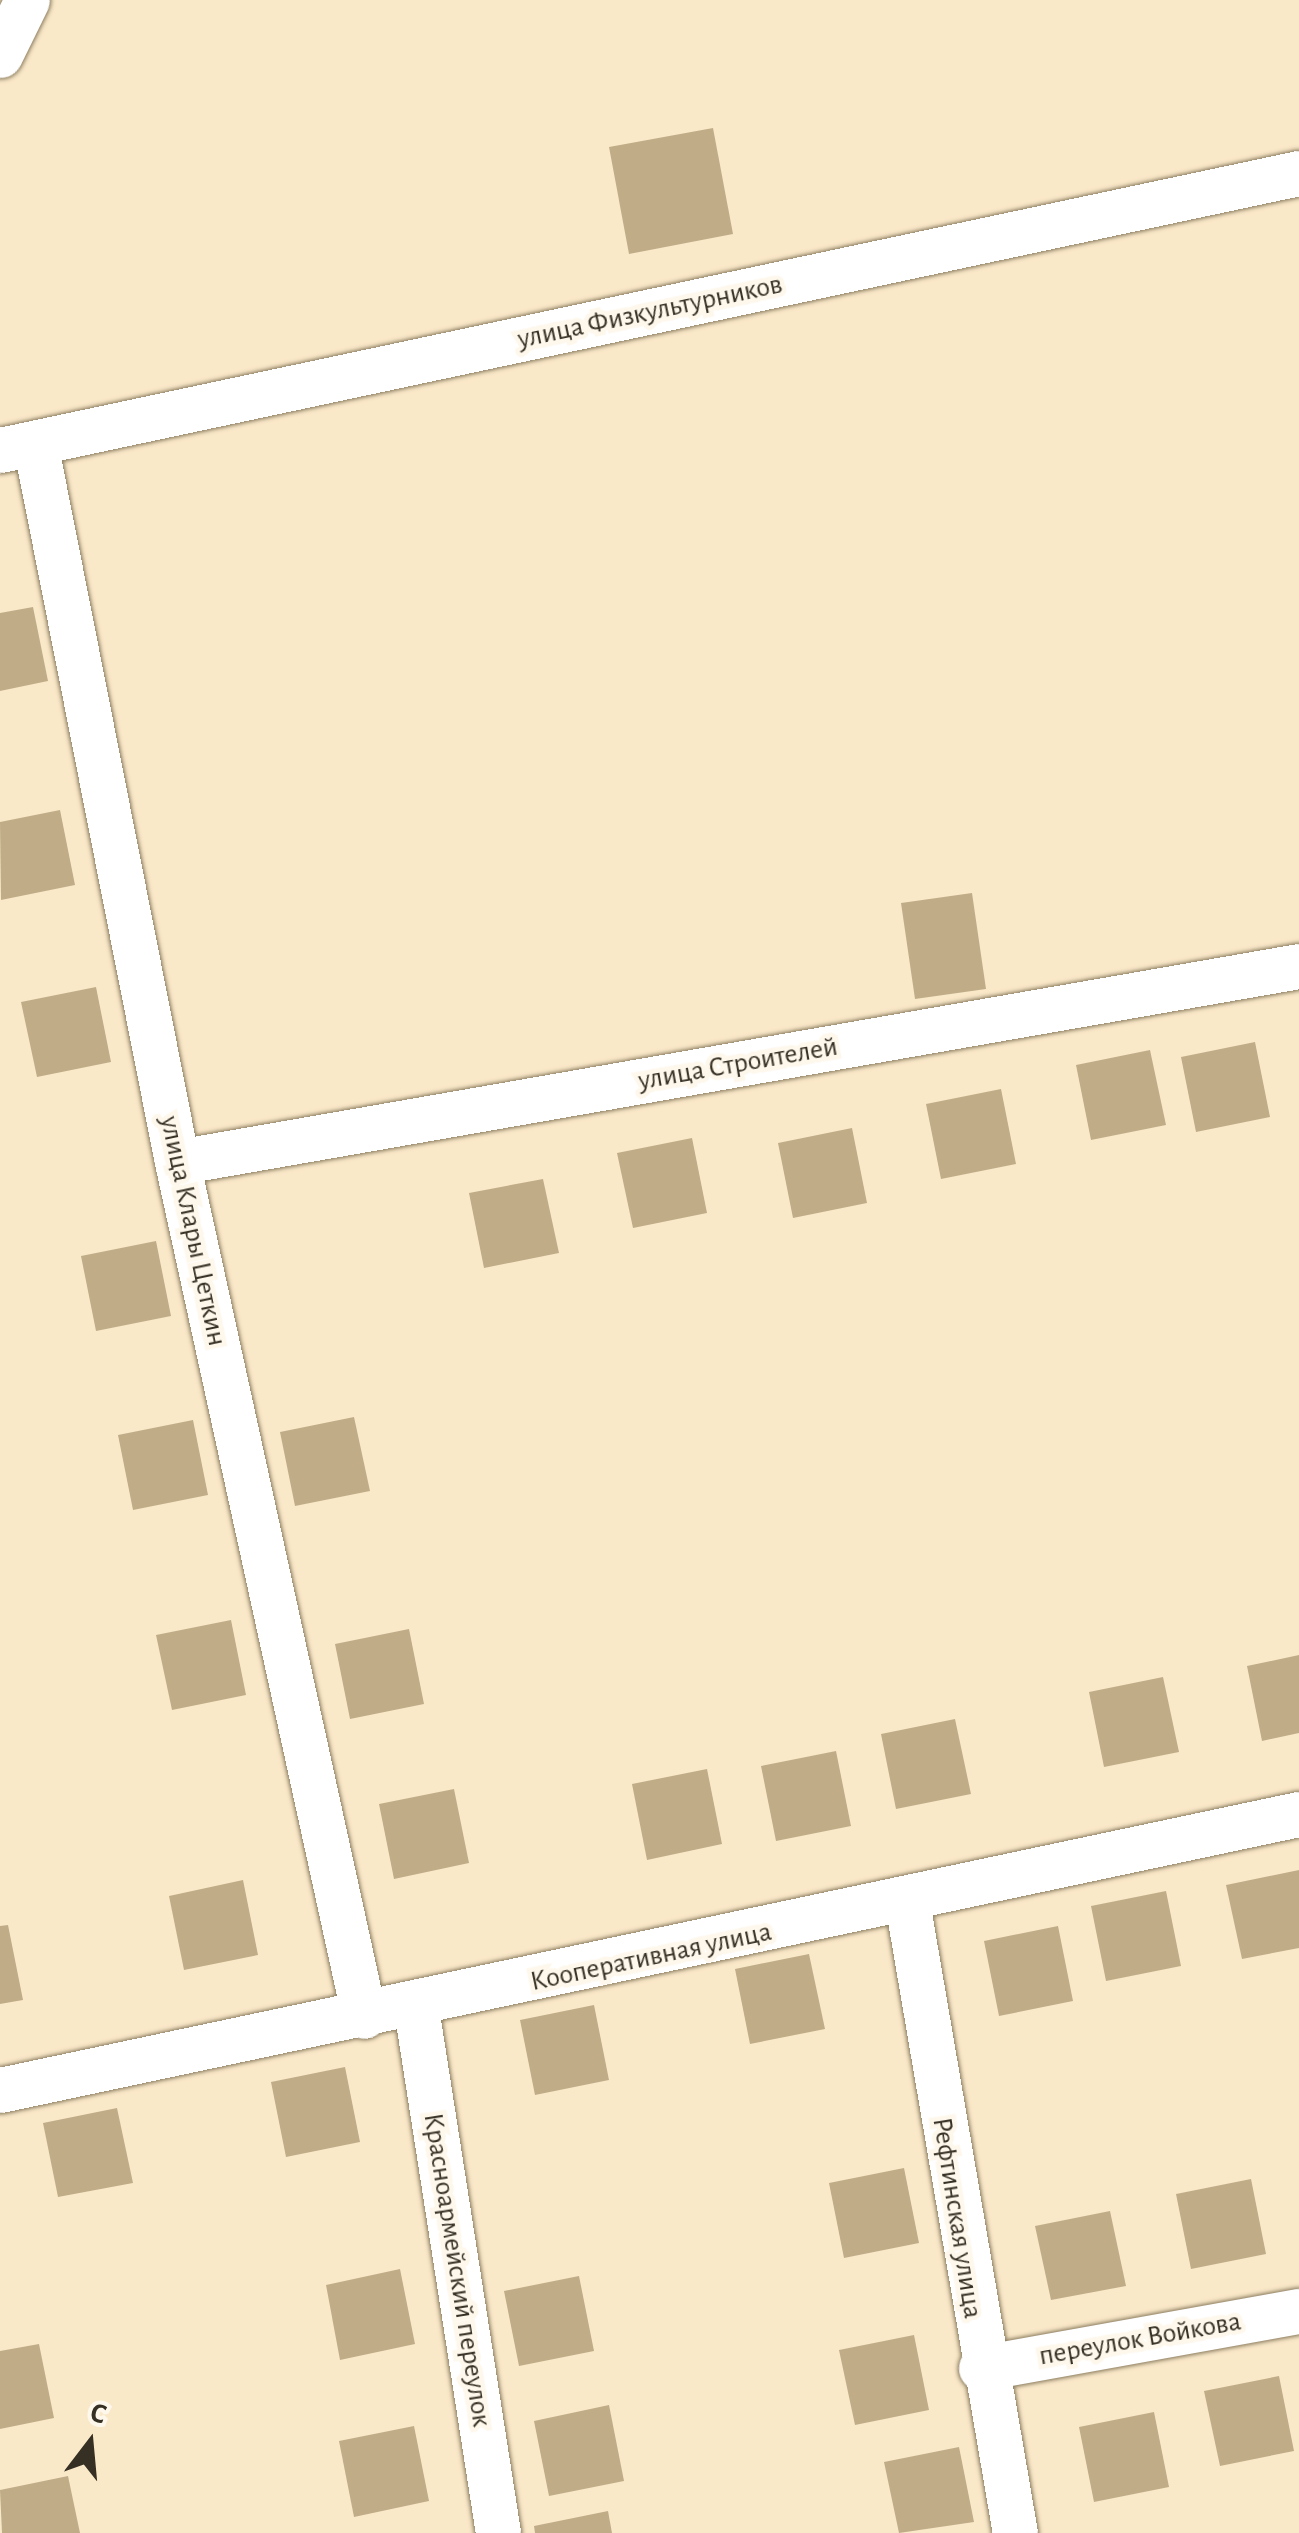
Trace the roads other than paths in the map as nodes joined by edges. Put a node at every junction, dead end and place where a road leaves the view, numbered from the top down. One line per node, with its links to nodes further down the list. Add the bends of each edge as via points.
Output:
1 (27, 0): 2 (street)
2 (0, 55)
3 (1299, 173): 4 (street, улица Физкультурников)
4 (17, 447): 6 (street, улица Клары Цеткин)
5 (1299, 966): 6 (street, улица Строителей)
6 (177, 1162): 10 (street, улица Клары Цеткин)
7 (1299, 1814): 8 (street, Кооперативная улица)
8 (907, 1902): 9 (street, Кооперативная улица); 13 (street, Рефтинская улица)
9 (416, 2008): 10 (street, Кооперативная улица); 14 (street, Красноармейский переулок)
10 (364, 2016): 11 (street, Кооперативная улица)
11 (0, 2090)
12 (1299, 2311): 13 (street, переулок Войкова)
13 (981, 2368): 15 (street, Рефтинская улица)
14 (498, 2533)
15 (1015, 2533)

